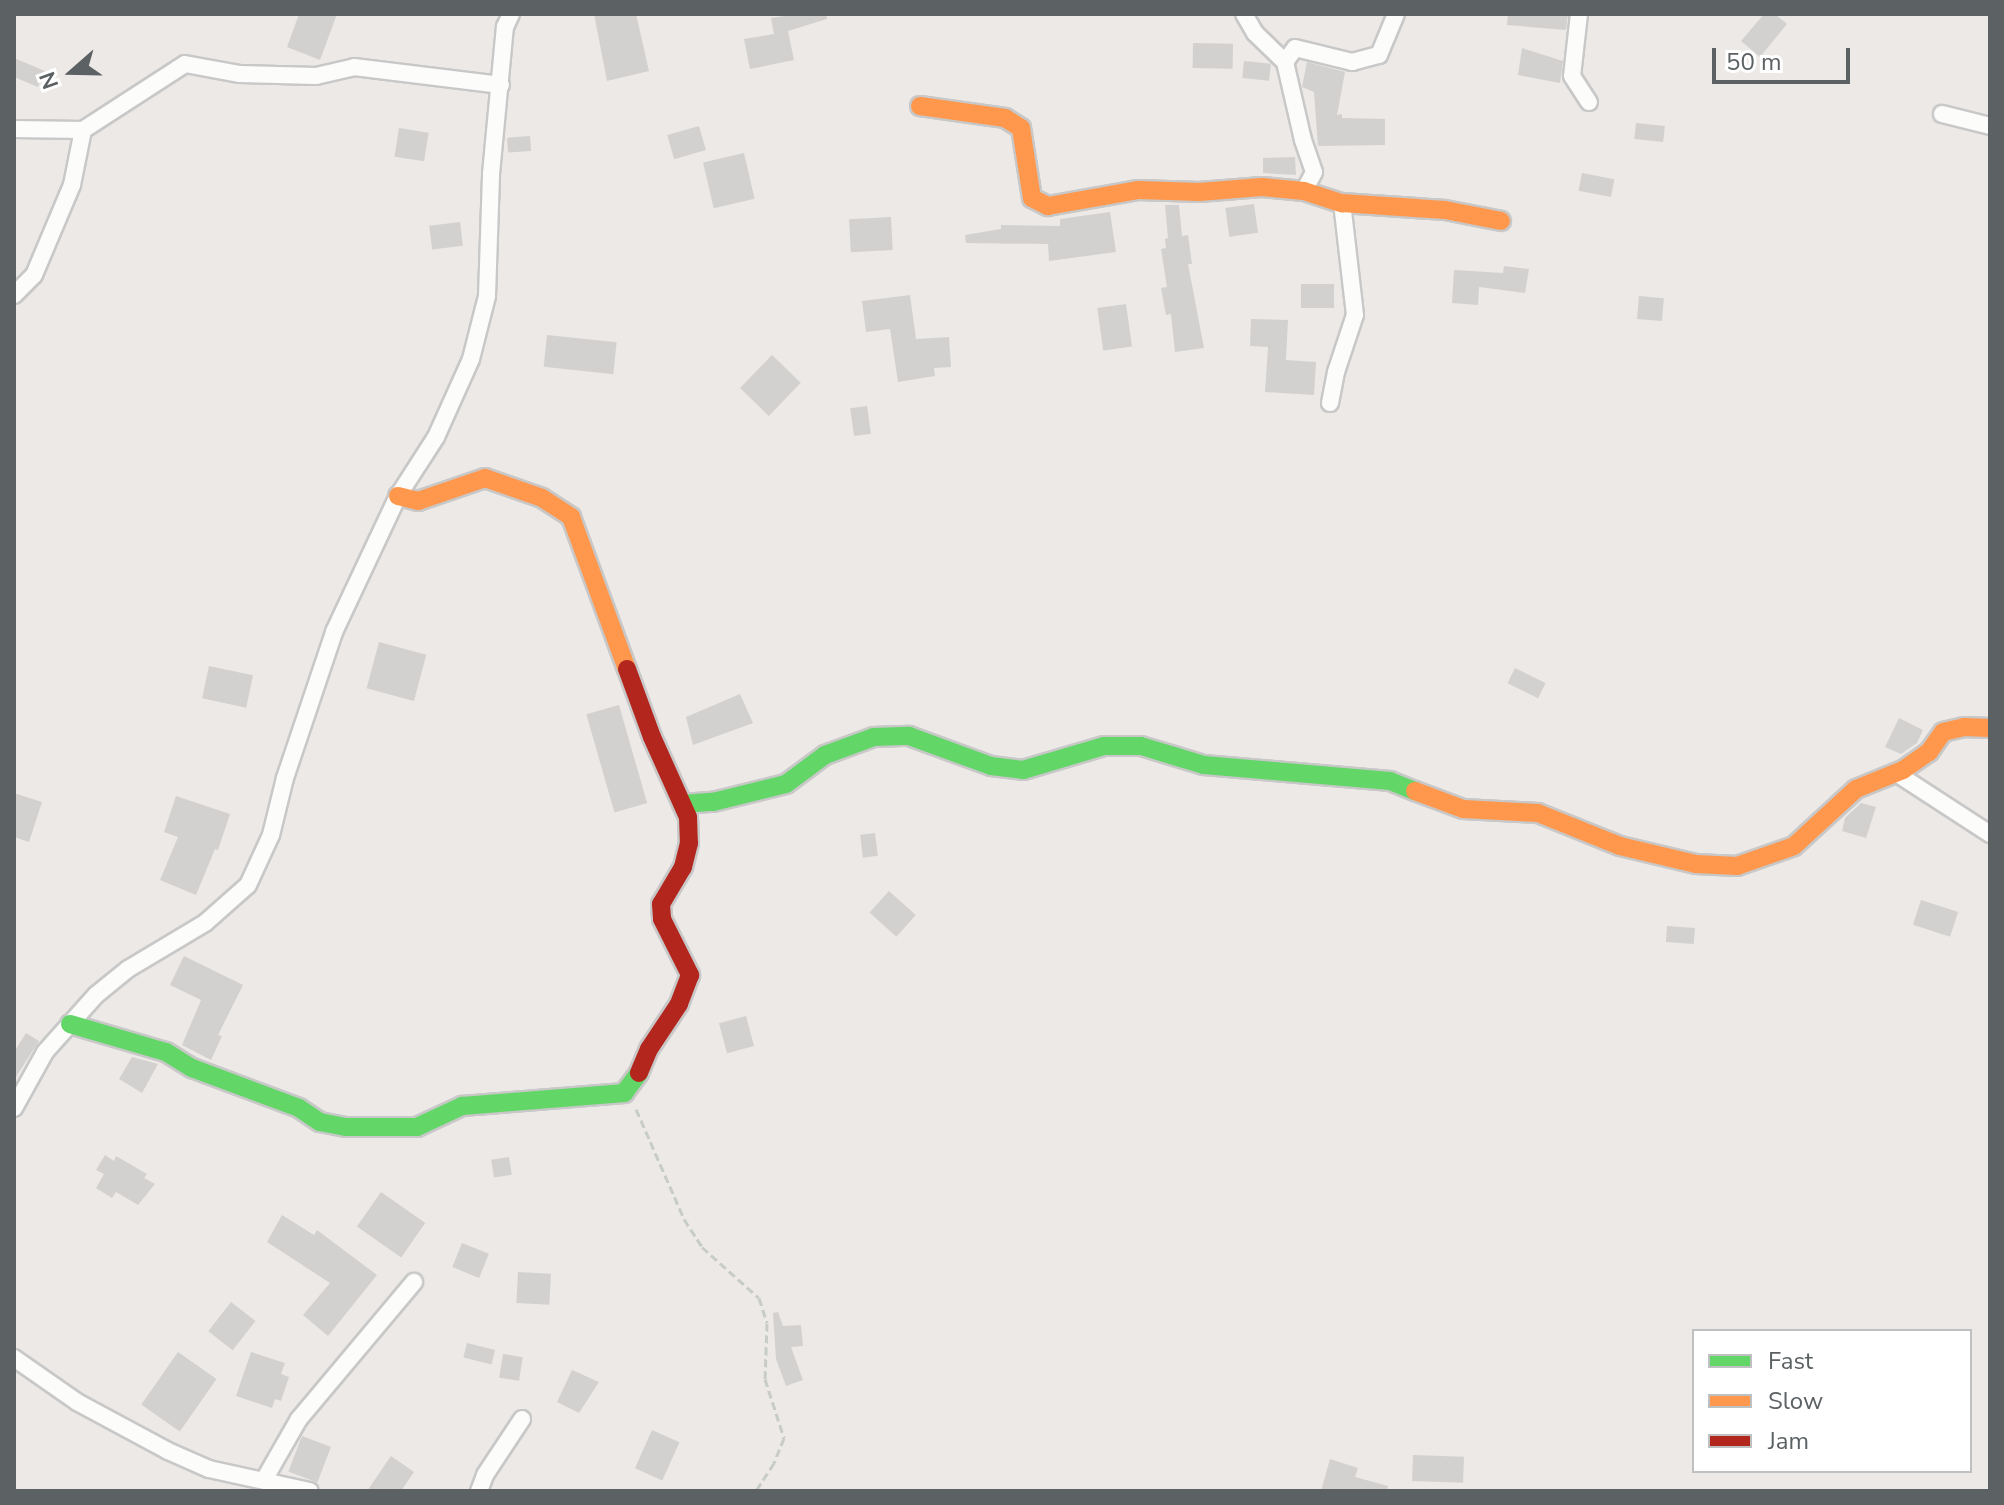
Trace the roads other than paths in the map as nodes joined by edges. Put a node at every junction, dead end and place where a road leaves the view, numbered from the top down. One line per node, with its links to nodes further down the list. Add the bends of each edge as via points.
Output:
1 (511, 14): 6 (street, via 505,27)
2 (1244, 14): 5 (street)
3 (1396, 14): 5 (street, via 1379,55 1352,62 1295,48)
4 (1579, 14): 7 (street, via 1572,76)
5 (1285, 62): 13 (street, via 1314,172)
6 (501, 85): 12 (street, via 354,67 316,76 240,74 185,64); 18 (street, via 491,174 487,296 471,359 436,437)
7 (1589, 102)
8 (920, 106): 13 (street, via 1005,118 1021,128 1032,198 1048,206 1138,190)
9 (1942, 114): 10 (street)
10 (1990, 126)
11 (14, 129): 12 (street)
12 (83, 130): 16 (street, via 67,198 34,275)
13 (1304, 191): 14 (street)
14 (1342, 203): 15 (street, via 1445,210); 17 (street, via 1355,315)
15 (1501, 221)
16 (14, 295)
17 (1330, 403)
18 (398, 496): 21 (street, via 418,501 485,478 542,498 571,517); 23 (street, via 334,632 271,835 248,885 205,923 128,969)
19 (1990, 728): 20 (street, via 1943,732 1929,752)
20 (1896, 773): 21 (street, via 1856,789 1794,846 1737,866 1696,864 1620,846 1538,813 1463,809 1390,781 1204,765 1141,746 1104,746 1023,770 991,766 909,736 874,737 825,755 786,784); 22 (street)
21 (682, 804): 23 (street, via 689,843 683,867 661,904 662,919 690,975 679,1004 624,1093 462,1106 417,1127 346,1127 320,1122 299,1108 192,1068 166,1052)
22 (1990, 834)
23 (70, 1024): 24 (street, via 45,1052)
24 (14, 1108)
25 (414, 1282): 28 (street, via 299,1419)
26 (14, 1358): 28 (street, via 77,1402 168,1451 209,1469)
27 (522, 1419): 30 (street)
28 (264, 1480): 29 (street)
29 (310, 1491)
30 (479, 1491)

